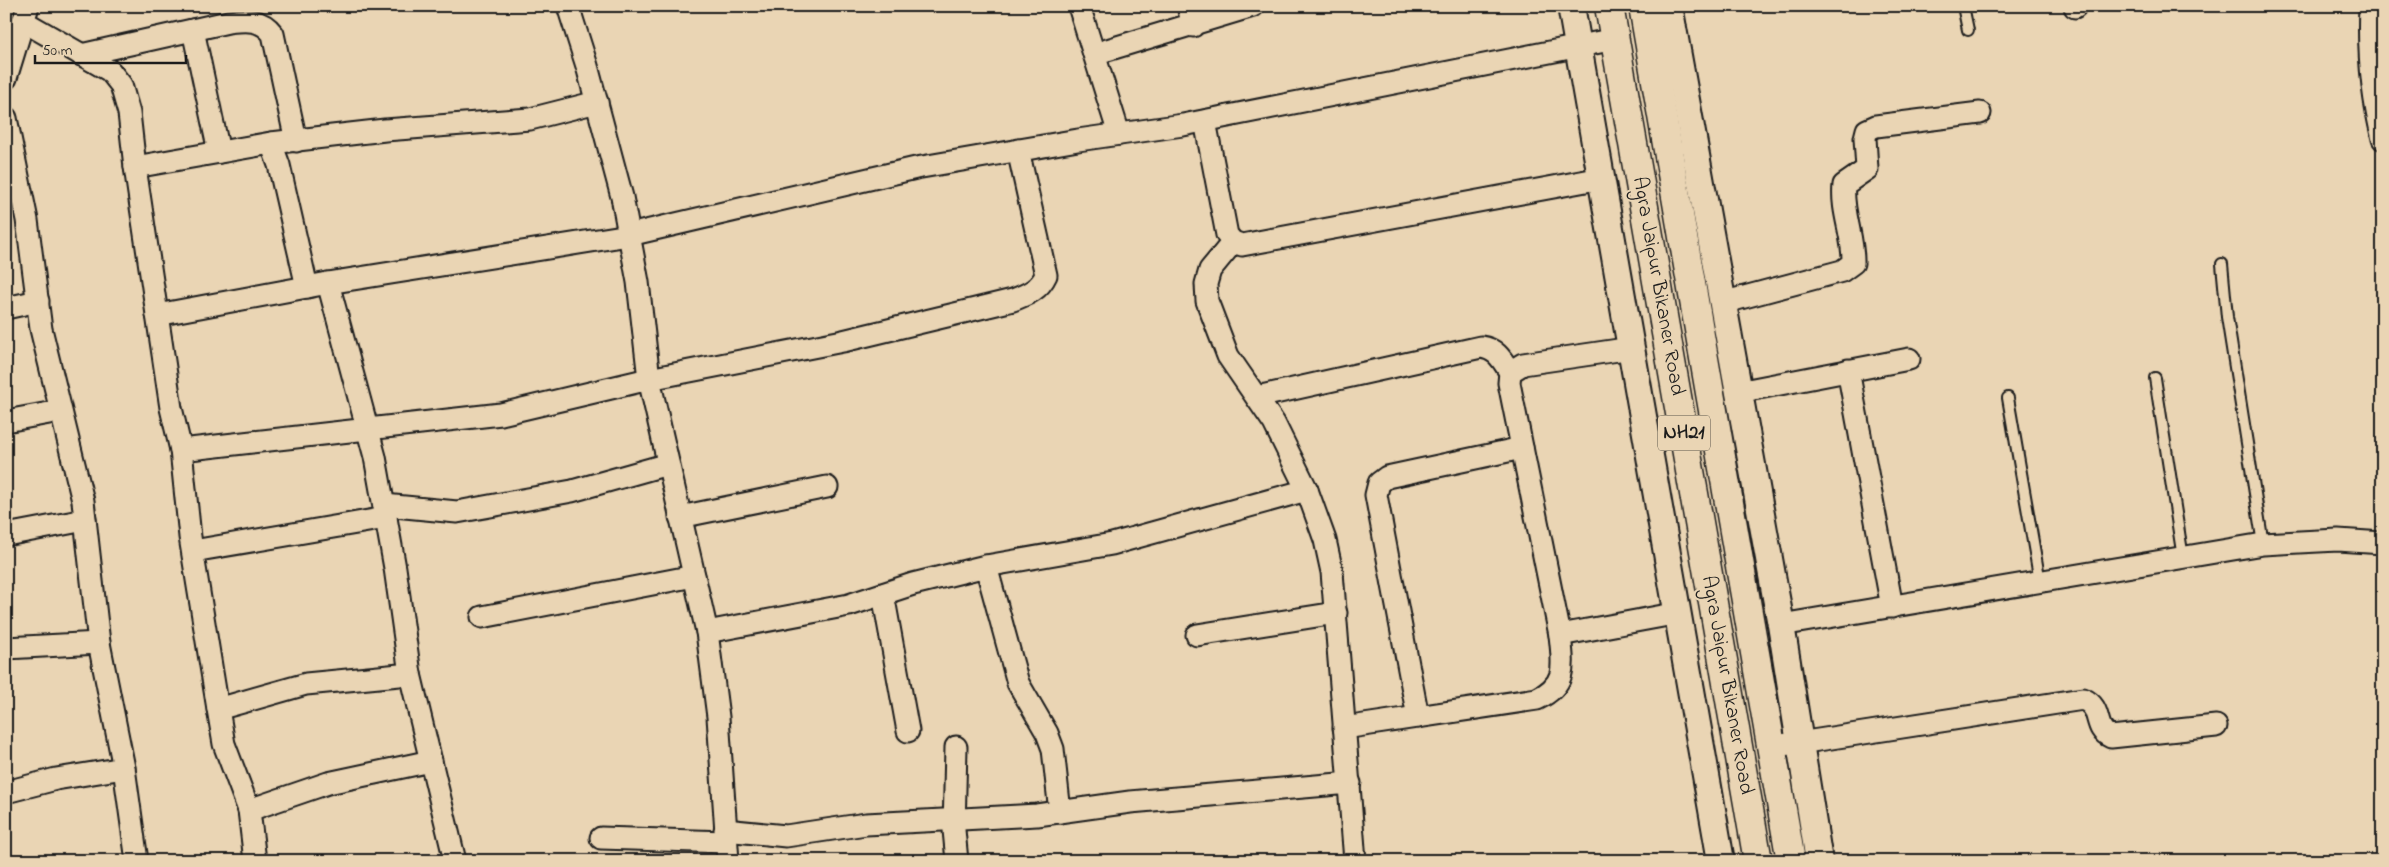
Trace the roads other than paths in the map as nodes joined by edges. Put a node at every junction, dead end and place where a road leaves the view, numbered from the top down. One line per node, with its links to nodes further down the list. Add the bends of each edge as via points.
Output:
1 (568, 6): 19 (street)
2 (1079, 6): 16 (street)
3 (1254, 6): 11 (street)
4 (1571, 6): 15 (street)
5 (1609, 6): 14 (highway, Agra Jaipur Bikaner Road / NH21)
6 (1643, 6): 87 (highway, Agra Jaipur Bikaner Road / NH21)
7 (1669, 6): 38 (street)
8 (1963, 6): 13 (lane)
9 (2370, 6): 24 (street, via 2373,89)
10 (26, 14): 17 (street); 18 (street)
11 (1190, 16): 16 (street)
12 (193, 30): 17 (street); 25 (street, via 250,20 266,25 273,34); 28 (street)
13 (1968, 30)
14 (1615, 40): 15 (street); 104 (highway, Agra Jaipur Bikaner Road / NH21)
15 (1578, 48): 22 (street); 30 (street)
16 (1094, 54): 23 (street)
17 (81, 55): 29 (street, via 110,71 121,85 129,112)
18 (6, 78)
19 (597, 102): 25 (street, via 530,119 424,126); 32 (street)
20 (1980, 112): 38 (street, via 1876,126 1868,130 1865,138 1867,169 1844,185 1853,263 1842,271)
21 (6, 118): 31 (street)
22 (1205, 121): 23 (street); 33 (street, via 1225,227)
23 (1119, 134): 27 (street)
24 (2383, 139)
25 (296, 140): 26 (street)
26 (271, 143): 28 (street); 36 (street)
27 (1018, 150): 32 (street, via 916,168); 46 (street, via 1046,275 1042,285 1031,293 843,342)
28 (219, 152): 29 (street)
29 (135, 167): 40 (street)
30 (1602, 178): 33 (street, via 1242,245); 41 (street)
31 (15, 200): 37 (street)
32 (629, 235): 35 (street); 46 (street)
33 (1233, 242): 48 (street, via 1210,270 1206,284 1207,301 1228,356)
34 (2222, 264): 63 (lane, via 2227,317)
35 (328, 283): 36 (street); 52 (street)
36 (307, 287): 40 (street)
37 (38, 301): 39 (street); 50 (street)
38 (1722, 303): 47 (street)
39 (6, 308)
40 (157, 315): 54 (street)
41 (1632, 348): 44 (street, via 1523,364); 72 (street)
42 (1909, 359): 43 (street)
43 (1848, 370): 47 (street); 70 (street)
44 (1510, 372): 48 (street, via 1498,354 1491,348 1481,347); 53 (street, via 1509,383)
45 (2155, 378): 65 (lane)
46 (649, 379): 52 (street, via 501,414); 55 (street)
47 (1738, 392): 74 (street)
48 (1257, 397): 57 (street)
49 (2008, 398): 68 (lane)
50 (60, 411): 51 (street); 60 (street)
51 (6, 421)
52 (367, 428): 54 (street); 58 (street)
53 (1522, 448): 77 (street); 82 (street, via 1388,477 1379,483 1376,495)
54 (181, 450): 64 (street)
55 (668, 464): 58 (street, via 572,491 457,512); 59 (street)
56 (827, 487): 59 (street)
57 (1307, 490): 66 (street, via 1112,544); 71 (street, via 1325,540)
58 (385, 512): 64 (street); 80 (street)
59 (680, 517): 67 (street)
60 (85, 520): 61 (street); 78 (street)
61 (6, 535)
62 (2382, 543): 63 (street, via 2338,540)
63 (2262, 544): 65 (street)
64 (193, 550): 81 (street)
65 (2183, 558): 68 (street)
66 (986, 566): 69 (street); 94 (street, via 1018,682 1047,732 1053,749)
67 (694, 576): 73 (street); 75 (street)
68 (2040, 582): 70 (street)
69 (883, 594): 75 (street, via 849,605); 85 (street)
70 (1892, 607): 74 (street)
71 (1336, 613): 76 (street); 84 (street)
72 (1679, 613): 77 (street); 103 (street)
73 (482, 617)
74 (1780, 625): 86 (street)
75 (707, 632): 97 (street, via 718,717)
76 (1197, 635)
77 (1560, 635): 82 (street, via 1563,666 1560,680 1551,692 1537,698)
78 (99, 643): 79 (street); 90 (street)
79 (6, 648)
80 (410, 674): 81 (street, via 306,684); 89 (street)
81 (218, 709): 93 (street, via 224,744)
82 (1418, 717): 84 (street)
83 (2216, 726): 86 (street, via 2111,737 2102,730 2092,703 2083,699)
84 (1344, 728): 91 (street)
85 (908, 731)
86 (1799, 743): 87 (street); 106 (street)
87 (1771, 746): 105 (highway, Agra Jaipur Bikaner Road / NH21)
88 (956, 747): 95 (street)
89 (431, 761): 93 (street, via 328,783); 100 (street)
90 (124, 768): 92 (street, via 56,779); 98 (street)
91 (1350, 783): 94 (street, via 1206,794); 102 (street)
92 (6, 792)
93 (249, 810): 99 (street)
94 (1060, 812): 95 (street)
95 (955, 820): 97 (street, via 866,824); 101 (street)
96 (602, 838): 97 (street)
97 (726, 844)
98 (137, 861)
99 (255, 861)
100 (455, 861)
101 (956, 861)
102 (1355, 861)
103 (1722, 861)
104 (1758, 861)
105 (1791, 861)
106 (1819, 861)

